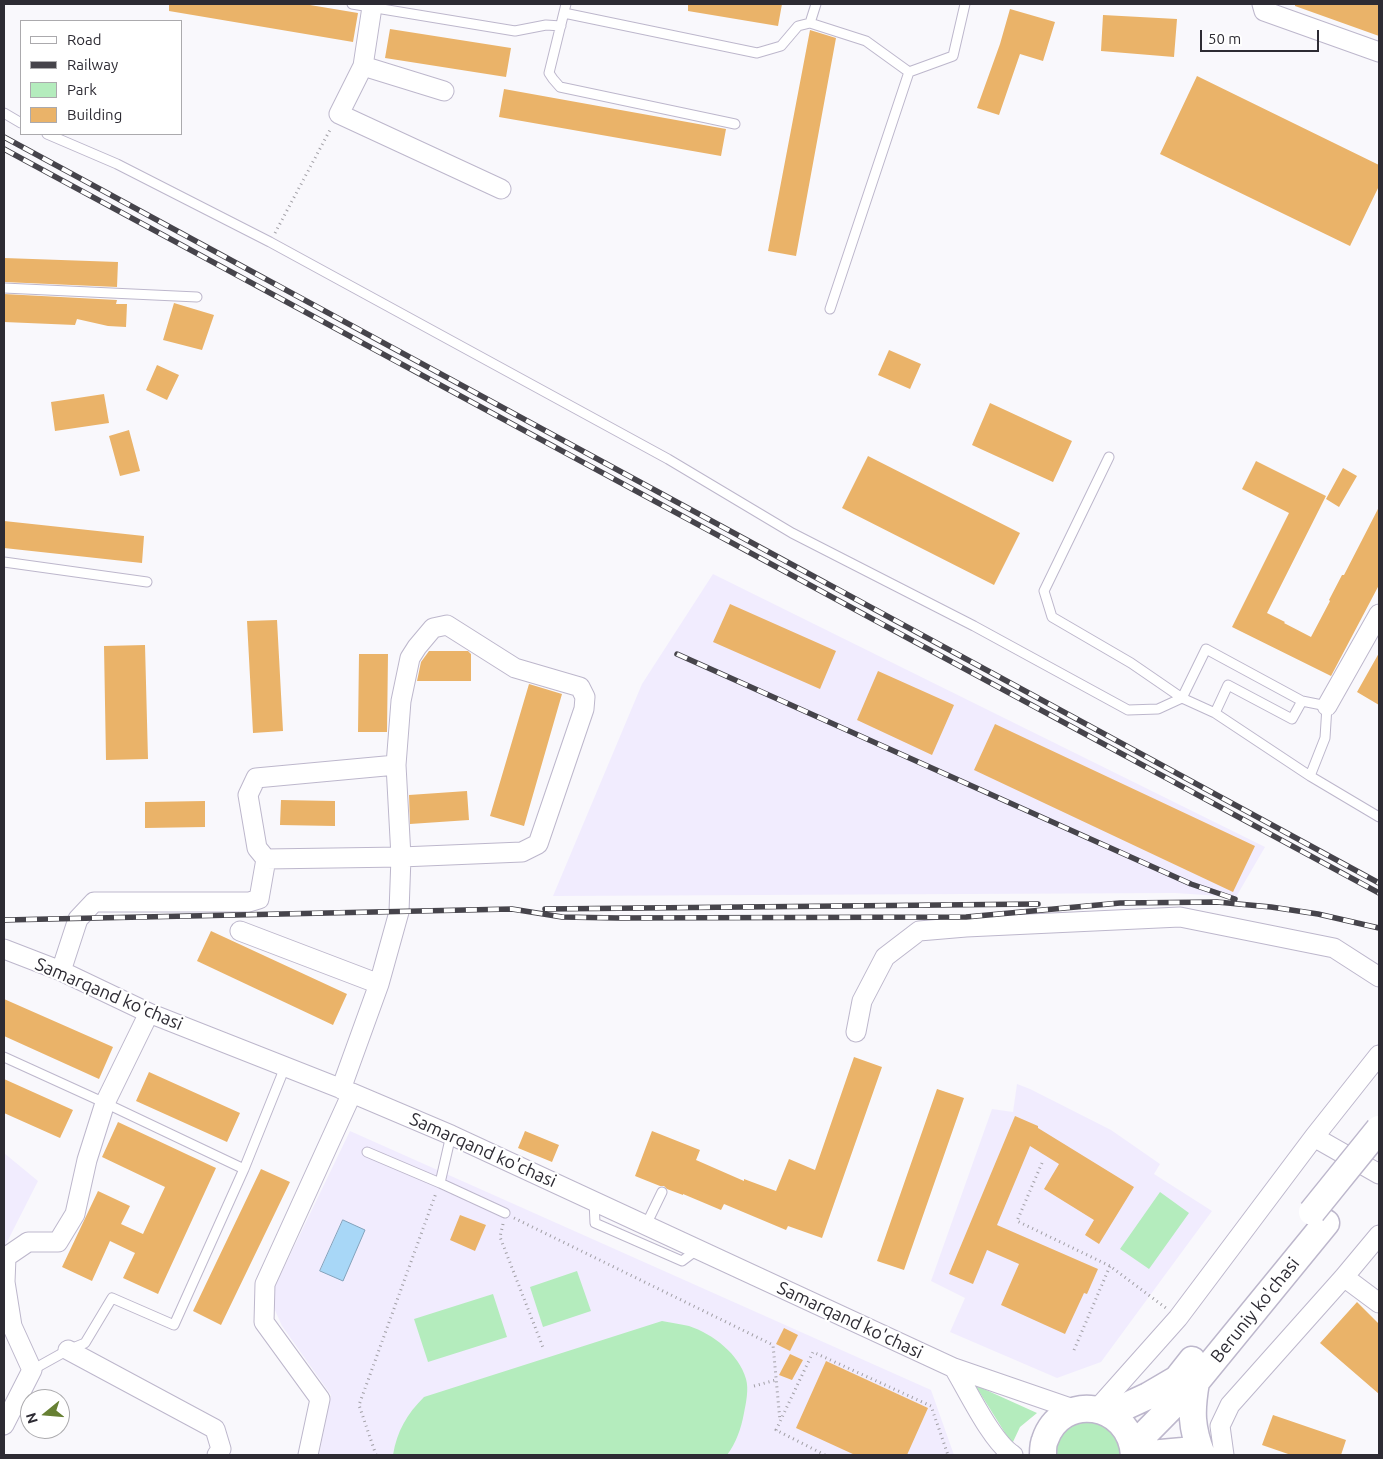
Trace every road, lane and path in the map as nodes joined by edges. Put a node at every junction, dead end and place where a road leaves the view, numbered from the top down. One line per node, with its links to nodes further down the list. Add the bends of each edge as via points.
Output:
1 (352, 4): 5 (lane)
2 (816, 4): 7 (lane)
3 (965, 4): 11 (lane, via 953,56)
4 (1262, 4): 9 (street, via 1264,11)
5 (372, 7): 8 (lane, via 515,31 546,25); 10 (street)
6 (564, 8): 7 (lane, via 758,53 781,46 798,26); 8 (lane)
7 (810, 23): 11 (lane, via 866,41)
8 (560, 26): 16 (lane, via 550,73 560,87)
9 (1379, 52)
10 (363, 66): 12 (street); 14 (street)
11 (909, 72): 22 (lane)
12 (444, 91)
13 (4, 113): 15 (lane)
14 (339, 114): 18 (street); 19 (path)
15 (20, 122)
16 (735, 124)
17 (49, 135): 19 (lane, via 116,164)
18 (501, 189)
19 (270, 242): 27 (lane, via 668,459 792,533 974,626 1128,710 1158,709)
20 (4, 288): 21 (lane)
21 (197, 297)
22 (830, 309)
23 (1110, 457): 27 (lane, via 1044,591 1052,617 1131,663)
24 (4, 562): 25 (lane)
25 (147, 582)
26 (1379, 614): 29 (street)
27 (1182, 698): 28 (lane, via 1206,649); 30 (lane)
28 (1302, 701): 29 (lane); 30 (lane, via 1292,719 1228,685)
29 (1328, 706): 32 (lane, via 1326,738)
30 (1215, 713): 32 (lane)
31 (396, 765): 34 (street); 34 (street, via 401,702 410,658 433,628 447,625 515,668 580,687 585,697 584,709 538,844 522,852); 35 (street, via 256,778 248,795 257,848)
32 (1310, 776): 33 (lane)
33 (1379, 817)
34 (401, 856): 35 (street); 40 (street, via 398,912)
35 (266, 859): 38 (street, via 258,899 249,902 94,902 78,919)
36 (240, 930): 40 (street)
37 (4, 949): 38 (street, Samarqand ko'chasi)
38 (61, 972): 41 (street, Samarqand ko'chasi)
39 (1379, 977): 42 (street, via 1334,948 1180,917 919,931 885,957 862,1001)
40 (379, 984): 46 (street)
41 (149, 1013): 45 (street, Samarqand ko'chasi); 47 (street)
42 (856, 1032)
43 (1379, 1055): 50 (street, Beruniy ko'chasi)
44 (4, 1057): 47 (lane)
45 (285, 1067): 46 (street, Samarqand ko'chasi); 54 (lane)
46 (346, 1091): 49 (street, Samarqand ko'chasi); 81 (street, via 265,1284 264,1322 320,1400)
47 (105, 1103): 54 (lane); 72 (street, via 87,1160 75,1214 58,1242 28,1242 6,1257 5,1282 12,1326)
48 (1379, 1130): 60 (main road, Beruniy ko'chasi, bridge)
49 (451, 1135): 56 (lane); 58 (street, Samarqand ko'chasi)
50 (1314, 1137): 55 (street); 67 (street, Beruniy ko'chasi)
51 (368, 1152): 56 (lane)
52 (1379, 1158): 60 (main road, Beruniy ko'chasi)
53 (1042, 1163): 64 (path, via 1018,1221)
54 (244, 1169): 68 (lane, via 174,1325 112,1298 85,1343)
55 (1379, 1174)
56 (440, 1183): 59 (lane); 82 (path, via 359,1406)
57 (662, 1192): 61 (lane)
58 (594, 1201): 61 (street, Samarqand ko'chasi); 63 (lane, via 595,1223 682,1261)
59 (505, 1213): 69 (path, via 500,1237); 73 (path, via 773,1345)
60 (1319, 1218): 74 (main road, Beruniy ko'chasi); 76 (main road, Beruniy ko'chasi, via 1177,1379 1148,1396)
61 (646, 1225): 63 (street, Samarqand ko'chasi)
62 (1379, 1235): 65 (street)
63 (698, 1249): 71 (street, Samarqand ko'chasi)
64 (1110, 1266): 67 (path); 70 (path)
65 (1344, 1277): 66 (street); 88 (street, via 1230,1405 1220,1426)
66 (1379, 1303)
67 (1178, 1318): 76 (street, Beruniy ko'chasi)
68 (68, 1350): 72 (lane); 80 (street, via 215,1429 221,1450)
69 (544, 1350)
70 (1074, 1350)
71 (954, 1368): 76 (street, Samarqand ko'chasi); 85 (street, via 987,1425 1006,1451)
72 (32, 1370): 78 (street)
73 (776, 1380): 75 (path); 77 (path)
74 (1196, 1382): 79 (main road, Beruniy ko'chasi); 87 (main road, via 1192,1420)
75 (754, 1386)
76 (1094, 1411): 79 (main road, via 1120,1422); 86 (main road, Beruniy ko'chasi, via 1062,1416 1045,1440)
77 (780, 1420): 83 (path, via 776,1430); 84 (path, via 813,1352 930,1406)
78 (4, 1425)
79 (1135, 1452): 87 (main road, via 1183,1451)
80 (217, 1455)
81 (308, 1455)
82 (376, 1455)
83 (825, 1455)
84 (948, 1455)
85 (1013, 1455)
86 (1043, 1455)
87 (1203, 1455)
88 (1224, 1455)

